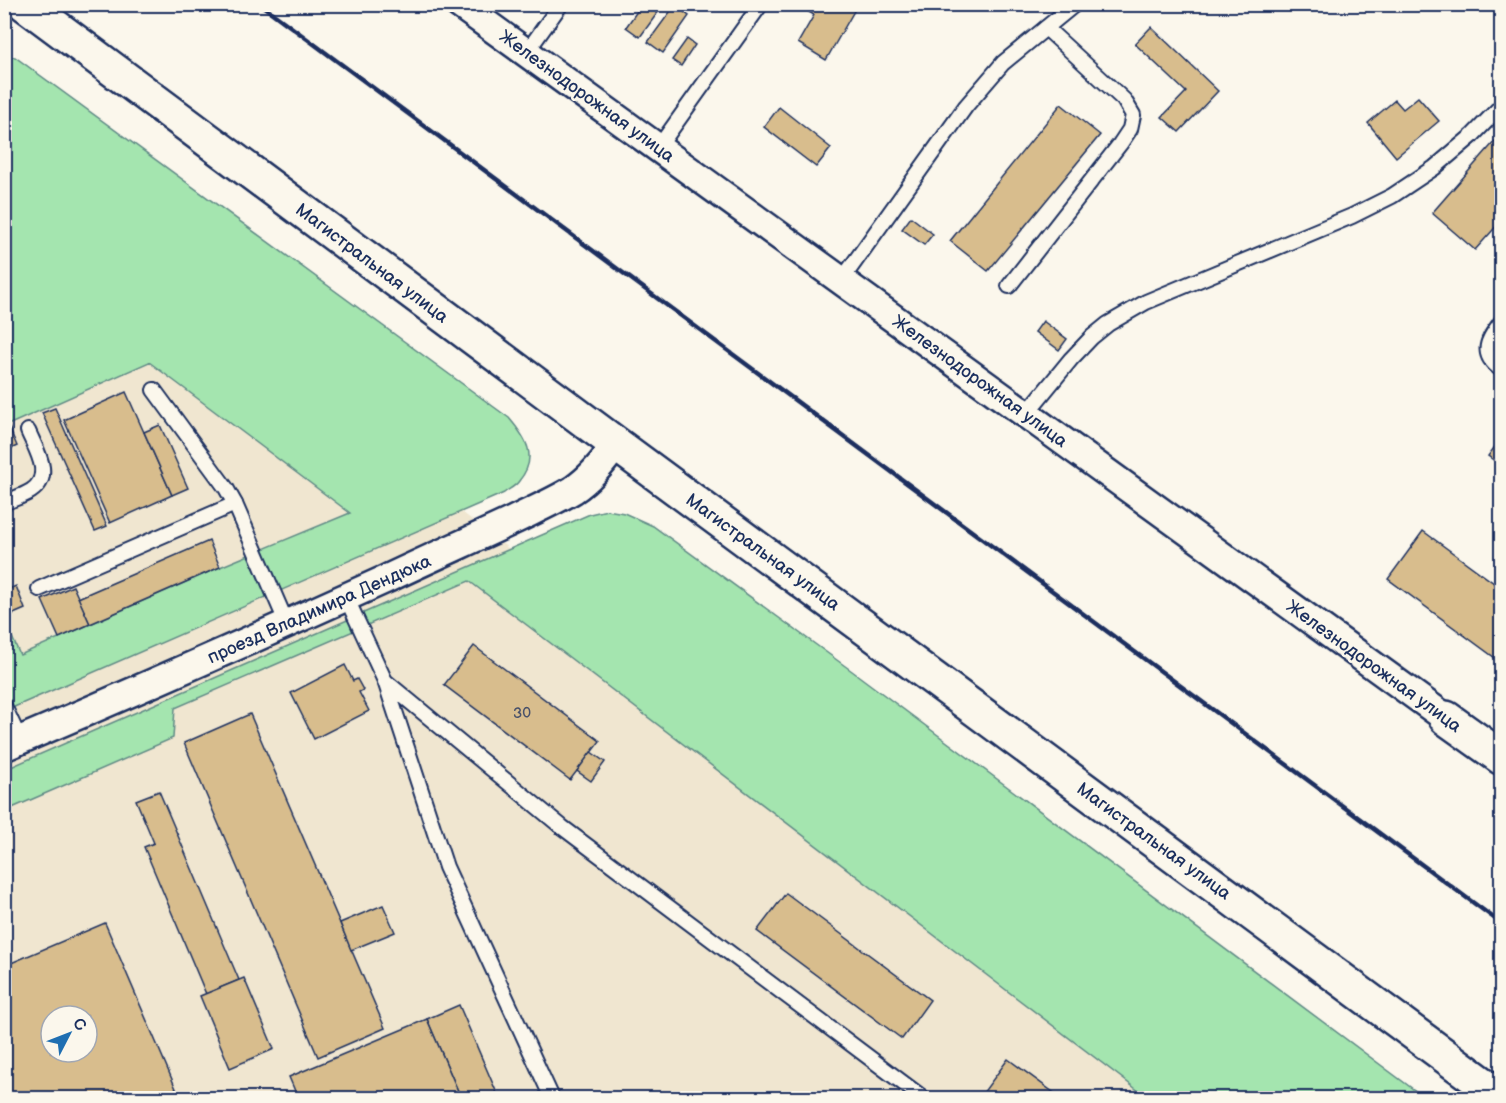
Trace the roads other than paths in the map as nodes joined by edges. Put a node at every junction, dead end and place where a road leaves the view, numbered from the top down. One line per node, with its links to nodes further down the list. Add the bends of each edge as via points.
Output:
1 (25, 4): 17 (main road, Магистральная улица)
2 (459, 4): 7 (street, Железнодорожная улица)
3 (561, 4): 7 (lane)
4 (760, 4): 9 (lane)
5 (1075, 4): 6 (lane)
6 (1046, 28): 10 (lane, via 1004,63 966,106); 11 (lane, via 1124,100 1133,115 1131,129)
7 (526, 53): 9 (street, Железнодорожная улица)
8 (1502, 105): 15 (lane, via 1434,168 1392,196 1146,302 1108,324 1071,359)
9 (658, 148): 10 (street, Железнодорожная улица)
10 (841, 280): 15 (street, Железнодорожная улица)
11 (1009, 286)
12 (1502, 321): 13 (lane, via 1487,343 1494,365)
13 (1502, 370)
14 (154, 390): 19 (lane)
15 (1026, 414): 25 (street, Железнодорожная улица)
16 (28, 431): 18 (lane, via 43,466 43,476 30,492)
17 (616, 444): 21 (street, проезд Владимира Дендюка, via 591,476 555,500); 30 (main road, Магистральная улица)
18 (4, 503)
19 (235, 504): 20 (lane); 22 (lane)
20 (39, 589)
21 (346, 597): 22 (street, проезд Владимира Дендюка); 23 (lane)
22 (286, 624): 26 (street, проезд Владимира Дендюка)
23 (385, 681): 28 (lane, via 446,867); 29 (lane, via 562,827)
24 (4, 706): 26 (lane)
25 (1446, 718): 27 (main road, Железнодорожная улица)
26 (12, 744)
27 (1502, 758)
28 (552, 1098)
29 (923, 1098)
30 (1502, 1098)

